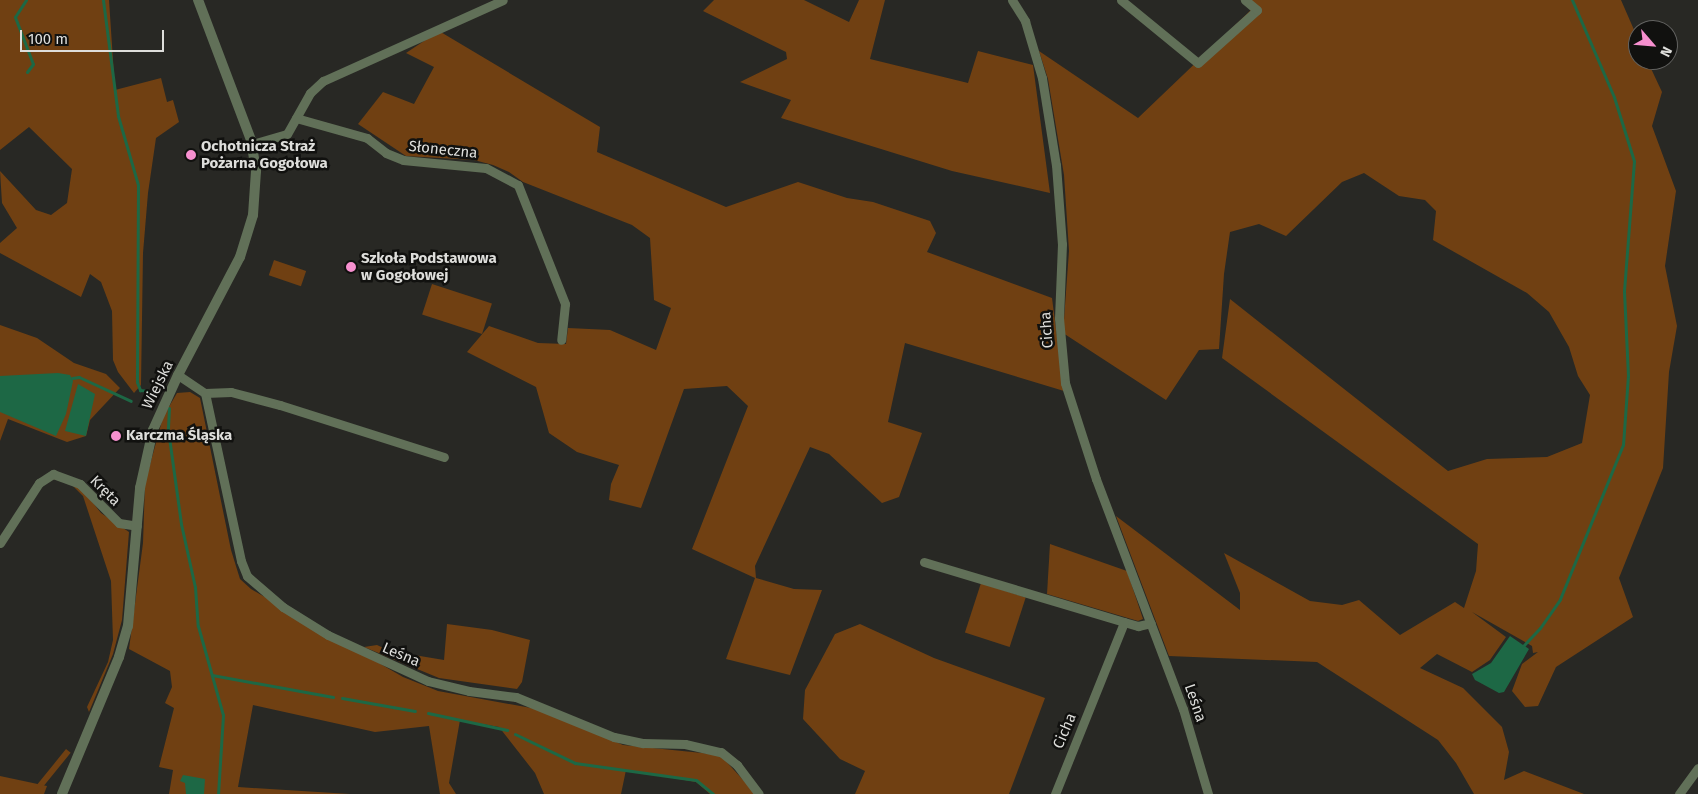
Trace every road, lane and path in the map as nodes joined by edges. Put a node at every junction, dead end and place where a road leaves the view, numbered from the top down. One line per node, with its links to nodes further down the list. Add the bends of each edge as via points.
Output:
1 (198, 0): 8 (street, Wiejska)
2 (502, 0): 7 (street, via 323,81 310,93)
3 (1012, 0): 6 (street, Cicha)
4 (1121, 0): 5 (street, via 1198,63 1256,10)
5 (1245, 0)
6 (1019, 4): 17 (street, Cicha, via 1042,78 1056,165 1062,244 1059,318 1065,382 1096,479)
7 (296, 118): 8 (street, via 285,135); 9 (street, Słoneczna, via 367,138 386,153 403,160 486,168 518,185 564,304)
8 (252, 144): 10 (street, Wiejska, via 256,193 247,241)
9 (560, 340)
10 (178, 375): 11 (street); 13 (street, Wiejska, via 159,415 148,450)
11 (205, 392): 12 (street, via 231,392 280,405); 20 (street, Leśna, via 240,561 254,585 283,607 328,635 435,684 516,698 614,737 643,743 685,744 721,752 737,765)
12 (444, 457)
13 (137, 526): 14 (street, Kręta, via 119,523 80,484 53,474 39,482); 19 (street, Wiejska, via 132,604 125,637)
14 (0, 543)
15 (924, 562): 16 (street)
16 (1124, 622): 17 (street, via 1137,626); 21 (street, Cicha)
17 (1151, 623): 22 (street, Leśna, via 1183,708)
18 (1698, 768): 23 (street)
19 (62, 794)
20 (759, 794)
21 (1055, 794)
22 (1208, 794)
23 (1678, 794)

